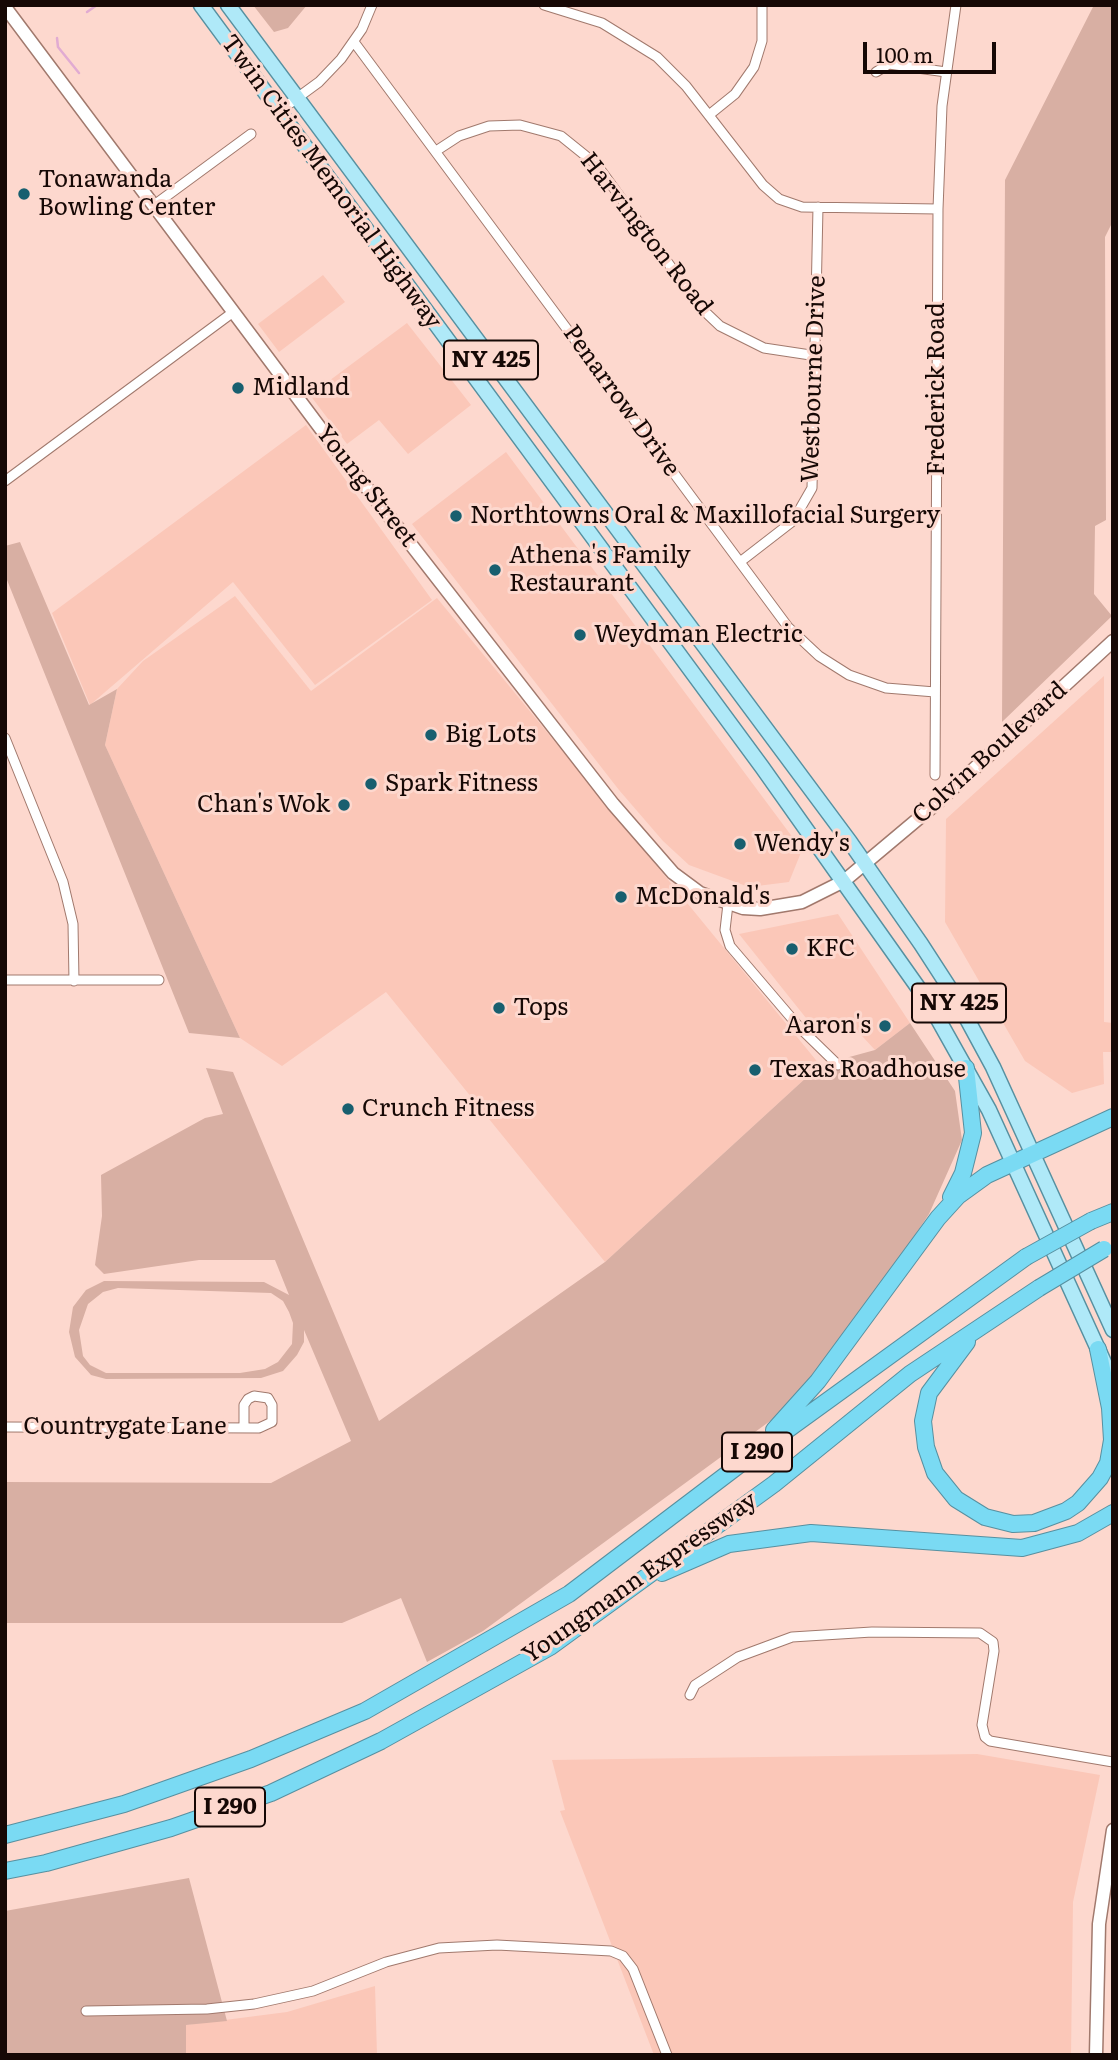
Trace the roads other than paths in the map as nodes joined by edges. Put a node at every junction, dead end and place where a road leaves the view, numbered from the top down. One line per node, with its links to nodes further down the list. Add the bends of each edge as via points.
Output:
1 (201, 5): 12 (main road, Twin Cities Memorial Highway / NY 425)
2 (228, 5): 11 (main road, Twin Cities Memorial Highway / NY 425)
3 (372, 5): 8 (street)
4 (544, 5): 13 (street, via 591,18 638,42 675,74)
5 (762, 5): 13 (street, via 762,41 754,67 735,94)
6 (956, 5): 10 (street, Frederick Road)
7 (5, 7): 16 (street, Young Street)
8 (354, 42): 11 (street, via 326,75); 15 (street, Penarrow Drive)
9 (876, 72): 10 (street, via 889,64)
10 (946, 72): 18 (street, Frederick Road)
11 (297, 98): 12 (street); 27 (main road, Twin Cities Memorial Highway / NY 425)
12 (278, 112): 28 (main road, Twin Cities Memorial Highway / NY 425)
13 (709, 115): 17 (street, via 771,193 790,204)
14 (251, 134): 16 (street)
15 (436, 151): 20 (street, Harvington Road, via 459,136 488,126 520,125 561,136 597,166 700,307 720,326 764,348); 22 (street, Penarrow Drive)
16 (153, 206): 19 (street, Young Street)
17 (818, 207): 18 (street); 20 (street, Westbourne Drive)
18 (938, 209): 24 (street, Frederick Road)
19 (232, 313): 21 (street); 29 (street, Young Street, via 613,804 673,873 700,893)
20 (817, 356): 22 (street, Westbourne Drive, via 815,475 808,499 793,521)
21 (5, 481)
22 (740, 562): 24 (street, Penarrow Drive, via 788,626 836,668 886,688)
23 (1113, 641): 27 (street, Colvin Boulevard)
24 (935, 692): 26 (street, Frederick Road)
25 (5, 738): 32 (street, via 63,882 73,923)
26 (935, 775)
27 (867, 865): 28 (street, Young Street); 36 (main road, Twin Cities Memorial Highway / NY 425, via 954,995)
28 (844, 881): 29 (street, Young Street, via 802,902 760,909); 34 (main road, Twin Cities Memorial Highway / NY 425, via 929,1003)
29 (728, 904): 33 (street, via 725,930 730,946)
30 (5, 980): 32 (street)
31 (159, 980): 32 (street)
32 (74, 981)
33 (838, 1065)
34 (966, 1068): 37 (main road, Twin Cities Memorial Highway / NY 425); 39 (highway, via 974,1128 970,1153)
35 (1113, 1116): 36 (highway)
36 (1033, 1152): 37 (highway); 42 (main road, Twin Cities Memorial Highway / NY 425)
37 (1013, 1163): 39 (highway, via 970,1185); 43 (main road, Twin Cities Memorial Highway / NY 425)
38 (1113, 1212): 47 (highway, Youngmann Expressway / I 290, bridge, via 1026,1257)
39 (938, 1218): 47 (highway, via 818,1381)
40 (1109, 1246): 41 (highway, Youngmann Expressway / I 290, bridge)
41 (991, 1318): 43 (highway, via 936,1380 923,1421 930,1460 944,1486 972,1511 998,1522 1051,1519 1079,1503 1100,1478 1112,1440); 49 (highway, Youngmann Expressway / I 290, via 910,1374 774,1485)
42 (1113, 1330)
43 (1098, 1349): 44 (main road, Twin Cities Memorial Highway)
44 (1113, 1382)
45 (5, 1427): 46 (street, Countrygate Lane)
46 (244, 1428)
47 (743, 1462): 53 (highway, Youngmann Expressway / I 290, via 569,1594 365,1711 251,1759 124,1804)
48 (1113, 1513): 49 (highway, via 1078,1533 1022,1548 811,1533 771,1536 729,1544)
49 (625, 1591): 54 (highway, Youngmann Expressway / I 290, via 550,1647 381,1741 271,1793 171,1828)
50 (690, 1695): 51 (street, via 695,1685 736,1658 792,1637 981,1633 994,1646 982,1728 990,1741)
51 (1113, 1762)
52 (1113, 1830): 57 (street, via 1099,1924)
53 (5, 1835)
54 (5, 1871)
55 (86, 2011): 56 (street, via 254,2004 313,1991 386,1962 452,1947 611,1951 623,1956 633,1969)
56 (667, 2055)
57 (1096, 2055)

